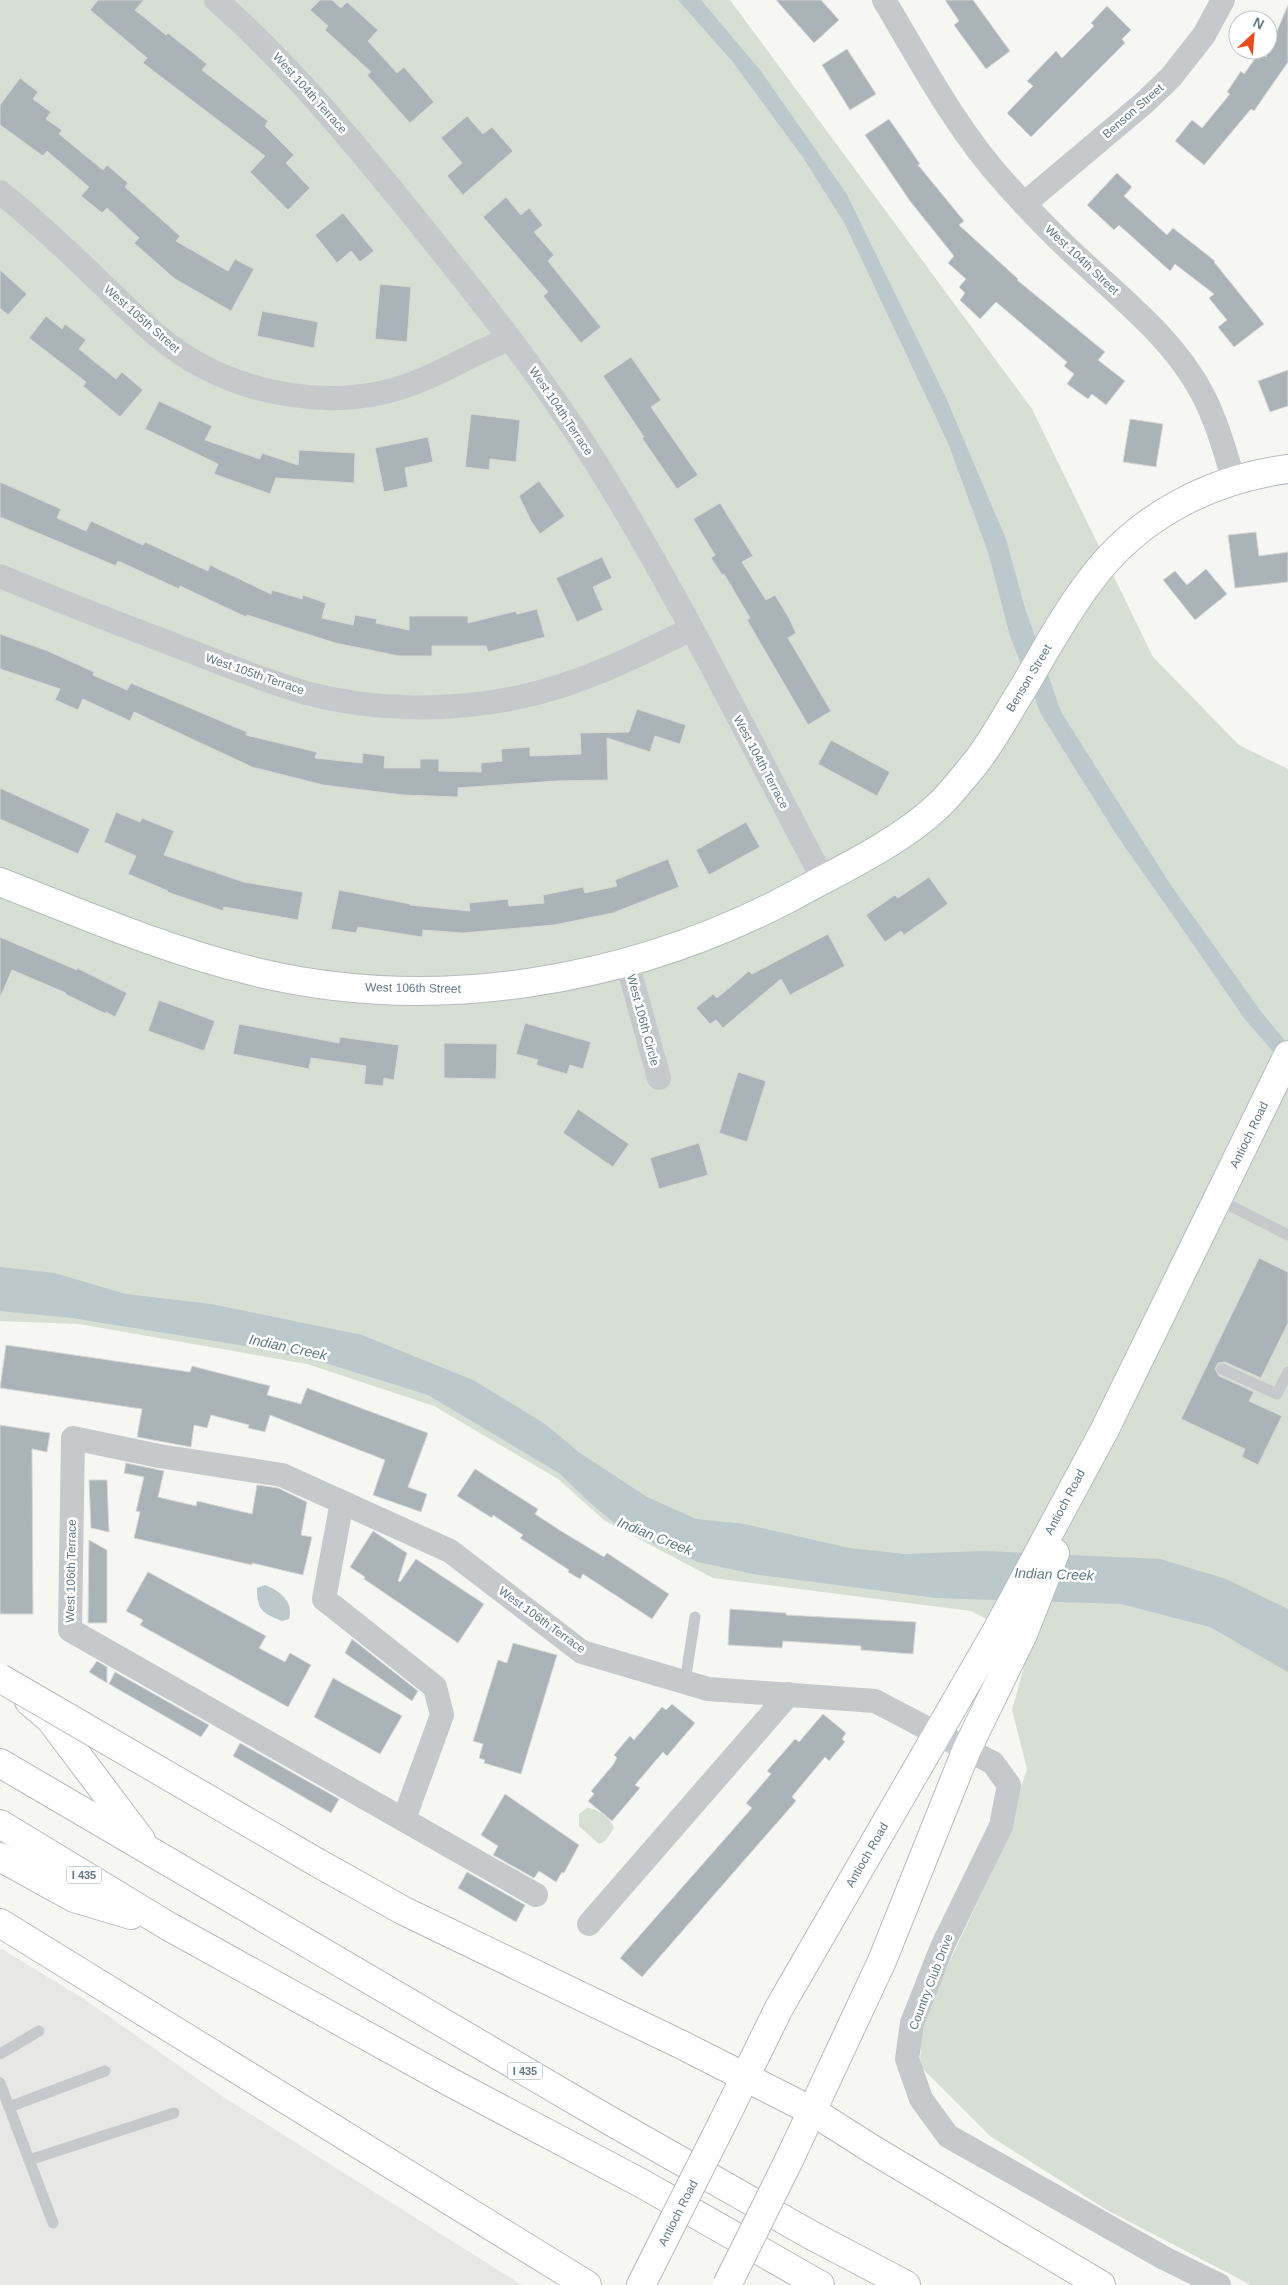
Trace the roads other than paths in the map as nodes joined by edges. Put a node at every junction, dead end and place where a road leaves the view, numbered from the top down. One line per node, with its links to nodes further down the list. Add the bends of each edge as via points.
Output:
1 (216, 0): 6 (street, West 104th Terrace, via 326,108)
2 (884, 0): 5 (street, West 104th Street, via 945,101 987,162)
3 (1223, 0): 5 (street, Benson Street, via 1204,35 1171,77)
4 (0, 192): 6 (street, West 105th Street, via 165,342 205,368 269,392 311,398 347,398 388,392 410,385 480,349)
5 (1024, 204): 8 (street, West 104th Street, via 1059,241 1156,329 1185,366 1216,424)
6 (510, 338): 10 (street, West 104th Terrace, via 591,455 637,529)
7 (1288, 469): 8 (main road)
8 (1234, 481): 11 (main road, Benson Street, via 1201,492 1161,514 1125,542 1090,580 986,748 938,806 910,829)
9 (0, 576): 10 (street, West 105th Terrace, via 270,681 350,702 397,707 471,705 519,698 564,686 622,664)
10 (690, 629): 11 (street, West 104th Terrace)
11 (823, 879): 13 (main road, West 106th Street, via 754,916 696,940)
12 (0, 882): 13 (main road, West 106th Street, via 208,960 337,986 450,990 513,986)
13 (627, 962): 15 (street, West 106th Circle)
14 (1288, 1055): 20 (main road, Antioch Road)
15 (659, 1078)
16 (1231, 1206): 17 (lane)
17 (1288, 1235)
18 (1222, 1369): 19 (lane, via 1277,1394)
19 (1288, 1372)
20 (1104, 1431): 26 (main road, Antioch Road); 27 (main road, Antioch Road, via 1023,1634)
21 (342, 1502): 24 (street, West 106th Terrace, via 450,1551 582,1652); 29 (street, via 324,1599 435,1687 442,1715); 29 (street, West 106th Terrace, via 282,1475 159,1456 72,1438 70,1630)
22 (694, 1617): 24 (lane)
23 (0, 1678): 31 (main road, via 50,1719); 40 (main road, bridge, via 420,1919)
24 (685, 1682): 25 (street, West 106th Terrace, via 708,1689)
25 (790, 1694): 26 (street, West 106th Terrace, via 875,1701); 35 (street)
26 (938, 1734): 27 (street, West 106th Terrace); 40 (main road, Antioch Road, via 778,2008)
27 (968, 1749): 43 (main road, Antioch Road, via 882,1961); 53 (street, Country Club Drive, via 993,1763 1009,1785 1001,1826 942,1946 912,2023 907,2059 921,2099 948,2136 1164,2258)
28 (0, 1763): 31 (main road, I 435)
29 (404, 1820): 33 (street, West 106th Terrace)
30 (0, 1824): 36 (main road, I 435)
31 (148, 1850): 51 (main road, I 435, via 607,2119)
32 (0, 1858): 36 (main road, via 74,1898)
33 (536, 1895)
34 (0, 1923): 48 (main road)
35 (589, 1924)
36 (168, 1926): 50 (main road, I 435, via 641,2183)
37 (39, 2030): 38 (lane)
38 (0, 2054)
39 (105, 2071): 42 (lane)
40 (745, 2077): 43 (main road); 47 (main road, Antioch Road, bridge)
41 (0, 2083): 42 (lane)
42 (9, 2107): 45 (lane)
43 (812, 2111): 49 (main road, Antioch Road, bridge); 52 (main road)
44 (174, 2113): 45 (lane)
45 (29, 2160): 46 (lane)
46 (53, 2223)
47 (645, 2276)
48 (587, 2285)
49 (727, 2285)
50 (820, 2285)
51 (906, 2285)
52 (1101, 2285)
53 (1219, 2285)

